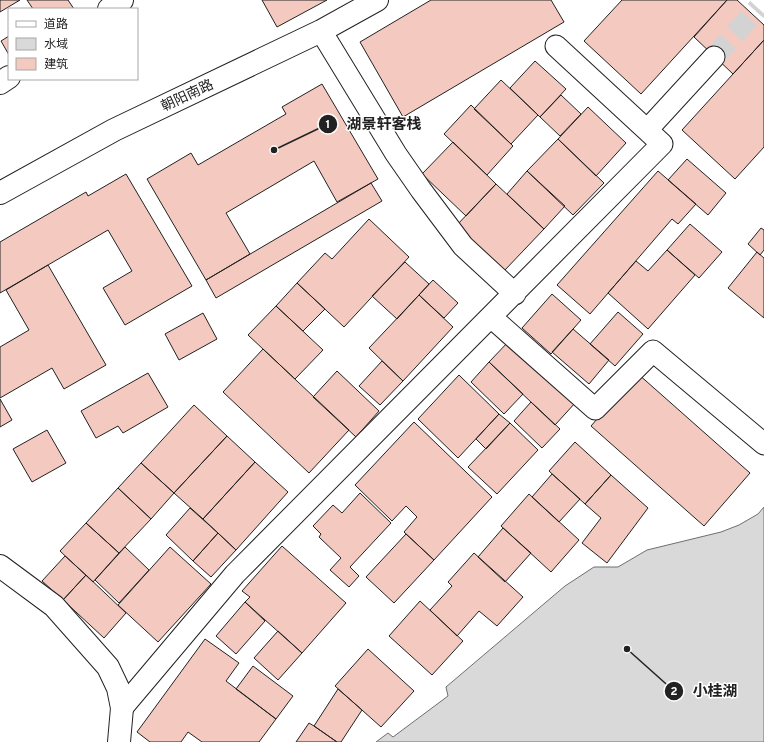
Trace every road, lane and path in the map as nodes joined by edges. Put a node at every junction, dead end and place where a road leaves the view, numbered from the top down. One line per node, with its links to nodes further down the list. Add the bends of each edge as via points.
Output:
1 (122, 0): 3 (main road)
2 (377, 0): 4 (main road, 朝阳南路)
3 (110, 8)
4 (321, 31): 8 (main road, 朝阳南路, via 114,130); 9 (street, via 420,190 463,246)
5 (556, 46): 7 (street)
6 (714, 57): 7 (street)
7 (647, 130): 9 (street, via 662,144)
8 (0, 194)
9 (515, 294): 10 (street)
10 (491, 317): 11 (street, via 595,409 653,351); 13 (street, via 235,574)
11 (764, 444)
12 (0, 566): 13 (main road, via 54,606 108,667 118,688)
13 (122, 708): 14 (main road)
14 (119, 742)

